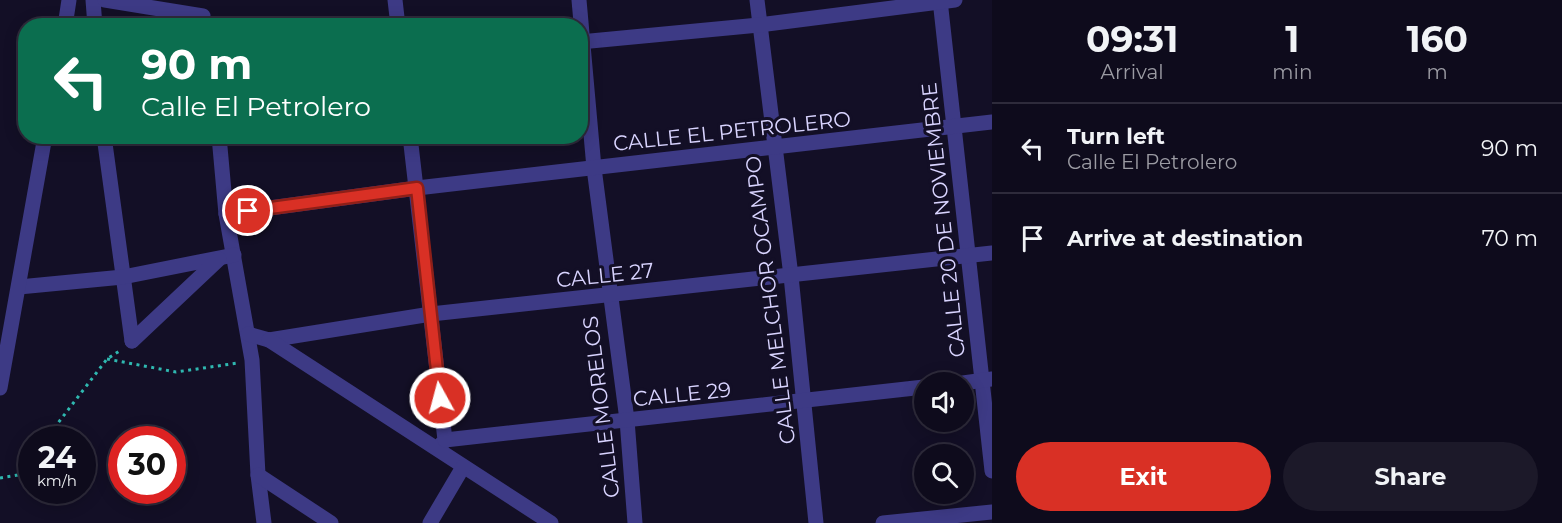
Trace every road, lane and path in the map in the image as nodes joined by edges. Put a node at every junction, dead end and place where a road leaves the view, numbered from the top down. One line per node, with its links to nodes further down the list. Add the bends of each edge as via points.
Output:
1 (69, 0): 9 (street)
2 (93, 0): 10 (street)
3 (105, 0): 11 (street)
4 (201, 0): 12 (street)
5 (395, 0): 13 (street)
6 (579, 0): 14 (street, CALLE MORELOS)
7 (757, 0): 15 (street, CALLE MELCHOR OCAMPO)
8 (945, 1): 15 (street); 19 (street, CALLE 20 DE NOVIEMBRE)
9 (66, 18)
10 (94, 18)
11 (190, 18)
12 (204, 18)
13 (397, 18)
14 (580, 18)
15 (759, 25): 16 (street); 24 (street, CALLE MELCHOR OCAMPO)
16 (588, 41)
17 (588, 110): 25 (street, CALLE MORELOS)
18 (992, 122): 19 (street, CALLE EL PETROLERO)
19 (953, 126): 24 (street, CALLE EL PETROLERO); 29 (street, CALLE 20 DE NOVIEMBRE)
20 (44, 144): 33 (street)
21 (105, 144): 32 (street)
22 (220, 144): 27 (street)
23 (411, 144): 26 (street)
24 (774, 149): 25 (street, CALLE EL PETROLERO); 31 (street, CALLE MELCHOR OCAMPO)
25 (594, 168): 26 (street, CALLE EL PETROLERO); 34 (street, CALLE MORELOS)
26 (417, 188): 27 (street, CALLE EL PETROLERO); 35 (street)
27 (226, 214): 30 (street)
28 (992, 253): 29 (street, CALLE 27)
29 (968, 255): 31 (street, CALLE 27); 42 (street, CALLE 20 DE NOVIEMBRE)
30 (227, 257): 32 (street); 36 (street); 38 (street)
31 (791, 276): 34 (street, CALLE 27); 44 (street, CALLE MELCHOR OCAMPO)
32 (123, 277): 33 (street); 38 (street)
33 (19, 287): 41 (street)
34 (609, 296): 35 (street, CALLE 27); 45 (street, CALLE MORELOS)
35 (430, 314): 37 (street, CALLE 27); 47 (street)
36 (248, 334): 37 (street, CALLE 27); 40 (street)
37 (268, 340): 47 (street)
38 (132, 341): 39 (path)
39 (107, 359): 40 (path, via 176,372); 46 (path)
40 (252, 360): 51 (street)
41 (1, 378)
42 (987, 380): 49 (street, CALLE 20 DE NOVIEMBRE)
43 (914, 388): 44 (street, CALLE 29)
44 (804, 402): 45 (street, CALLE 29); 59 (street, CALLE MELCHOR OCAMPO)
45 (627, 420): 47 (street, CALLE 29); 58 (street, CALLE MORELOS)
46 (56, 426)
47 (442, 444): 48 (street)
48 (463, 467): 56 (street); 57 (street)
49 (992, 471)
50 (18, 475): 52 (path)
51 (258, 476): 54 (street); 55 (street)
52 (0, 478)
53 (992, 512): 60 (street)
54 (264, 523)
55 (331, 523)
56 (430, 523)
57 (551, 523)
58 (635, 523)
59 (816, 523)
60 (883, 523)

